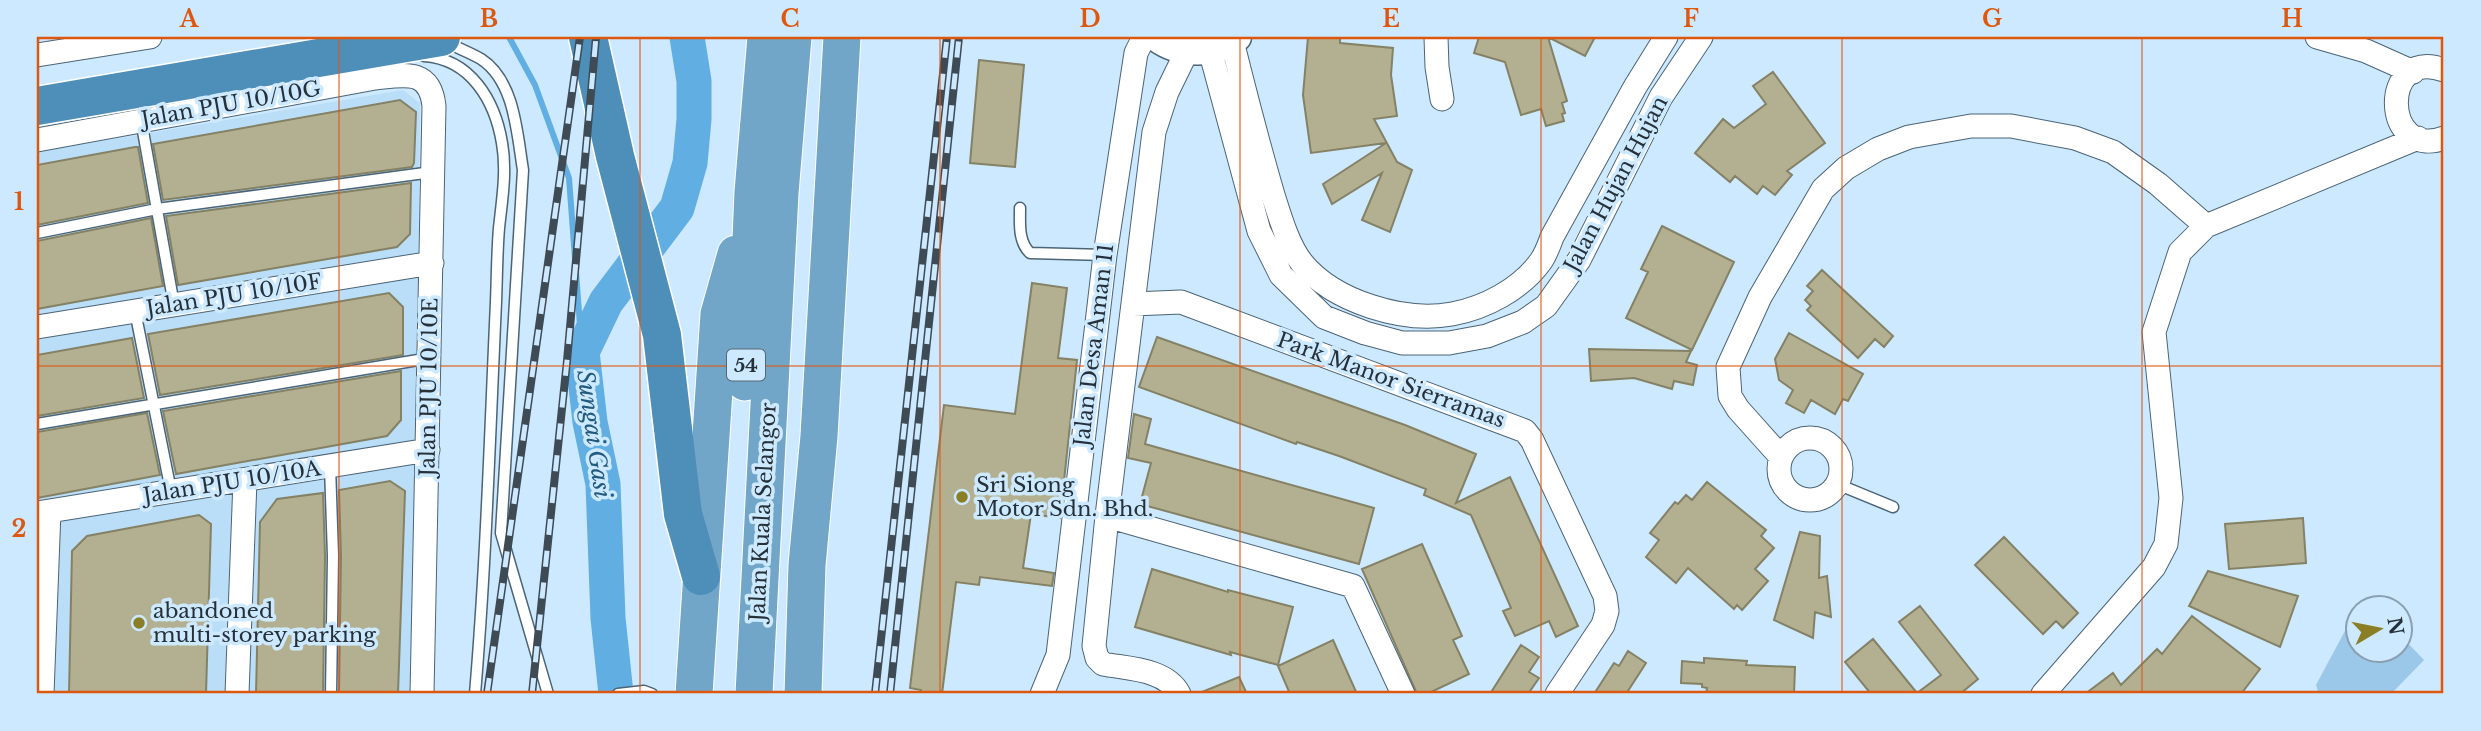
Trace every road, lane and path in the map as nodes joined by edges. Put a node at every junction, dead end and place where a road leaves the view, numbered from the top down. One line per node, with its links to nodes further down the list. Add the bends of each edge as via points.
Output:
1 (150, 37): 12 (street)
2 (588, 37): 53 (highway, via 662,335 683,514)
3 (766, 37): 30 (highway, Jalan Kuala Selangor / 54)
4 (793, 37): 64 (highway, Jalan Kuala Selangor / 54, via 779,207)
5 (842, 37): 65 (highway, via 807,565)
6 (1144, 37): 35 (street, Jalan Desa Aman 11, via 1136,53)
7 (1156, 37): 14 (street, via 1165,44)
8 (1436, 37): 21 (street)
9 (1666, 37): 14 (street, Jalan Hujan Hujan, via 1628,98 1542,260 1500,296 1468,311 1436,317 1371,307 1319,280 1301,261 1282,223)
10 (1701, 37): 14 (street, Jalan Hujan Hujan, via 1661,97 1579,260 1546,306 1487,337 1449,343 1402,343 1365,334 1324,317 1281,275 1259,231)
11 (2317, 37): 16 (street)
12 (126, 39): 15 (street)
13 (419, 45): 23 (highway); 58 (lane, via 465,71 481,88 493,111 505,171); 59 (lane, via 450,44 482,59 508,95 517,131 523,170 501,533)
14 (1216, 45): 37 (street, via 1167,92 1154,132)
15 (42, 48)
16 (2366, 51): 19 (street); 22 (street)
17 (372, 61): 23 (lane)
18 (2444, 70): 19 (street)
19 (2413, 72): 22 (street, via 2399,87)
20 (425, 82): 24 (street, Jalan PJU 10/10G, via 413,75 375,78); 29 (street, Jalan PJU 10/10E, via 433,93)
21 (1442, 99)
22 (2396, 107): 25 (street, via 2409,133); 28 (street)
23 (55, 109)
24 (156, 115): 27 (street, Jalan PJU 10/10G); 32 (lane)
25 (2418, 138): 26 (street); 28 (street)
26 (2444, 138)
27 (37, 140)
28 (2365, 160): 33 (street)
29 (432, 172): 32 (lane); 36 (street, Jalan PJU 10/10E)
30 (753, 192): 53 (highway, via 719,314); 63 (highway, Jalan Kuala Selangor / 54)
31 (1020, 208): 35 (lane, via 1021,238 1030,253)
32 (157, 209): 34 (lane); 38 (lane)
33 (2206, 226): 45 (street, via 2113,152 2075,138 2011,126 1971,126 1909,137 1878,149 1823,189 1760,297 1728,367 1730,396); 70 (street, via 2180,252 2154,332 2171,498 2166,544 2154,567)
34 (37, 233)
35 (1105, 255): 66 (street, Jalan Desa Aman 11, via 1058,655)
36 (432, 263): 38 (street, Jalan PJU 10/10F); 41 (street, Jalan PJU 10/10E)
37 (1133, 304): 52 (street); 69 (street, Park Manor Sierramas, via 1181,302 1525,431 1605,596 1607,611 1603,625)
38 (174, 305): 39 (street, Jalan PJU 10/10F)
39 (135, 311): 40 (street, Jalan PJU 10/10F); 42 (lane)
40 (37, 327)
41 (430, 358): 42 (lane); 44 (street, Jalan PJU 10/10E)
42 (153, 404): 43 (lane); 49 (lane)
43 (37, 424)
44 (428, 450): 46 (street, Jalan PJU 10/10A); 57 (street, Jalan PJU 10/10E)
45 (1781, 457): 48 (street, via 1782,483 1791,494 1816,499); 48 (street, via 1789,445 1802,438 1829,444 1838,456)
46 (330, 466): 47 (street, Jalan PJU 10/10A); 56 (lane)
47 (245, 480): 49 (street, Jalan PJU 10/10A); 55 (street)
48 (1837, 484): 50 (lane)
49 (171, 491): 51 (street, Jalan PJU 10/10A)
50 (1893, 507)
51 (43, 512): 54 (street)
52 (1107, 516): 67 (street, via 1094,646 1097,658 1103,664 1160,676 1171,681); 68 (street, via 1353,586)
53 (701, 576): 62 (highway)
54 (42, 694)
55 (237, 694)
56 (331, 694)
57 (422, 694)
58 (475, 694)
59 (548, 694)
60 (618, 694): 61 (lane)
61 (652, 694)
62 (694, 694)
63 (729, 694)
64 (754, 694)
65 (803, 694)
66 (1042, 694)
67 (1179, 694)
68 (1404, 694)
69 (1557, 694)
70 (2043, 694)

